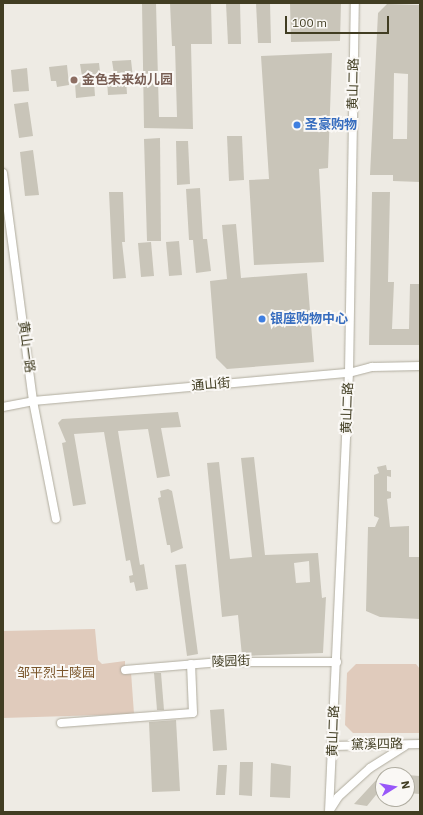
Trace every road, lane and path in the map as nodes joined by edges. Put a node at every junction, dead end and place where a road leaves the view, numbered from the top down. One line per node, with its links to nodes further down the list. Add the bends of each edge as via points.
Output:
1 (356, 3): 4 (street, 黄山二路)
2 (3, 173): 5 (street, 黄山一路)
3 (420, 366): 4 (street, 通山街, via 372,367)
4 (349, 373): 5 (street, 通山街); 8 (street, 黄山二路)
5 (33, 401): 6 (street, 通山街); 7 (street, 黄山一路)
6 (3, 407)
7 (56, 519)
8 (337, 662): 9 (street, 陵园街); 13 (street, 黄山二路)
9 (191, 664): 10 (street, 陵园街); 11 (street, via 193,714)
10 (125, 670)
11 (61, 723)
12 (420, 744): 14 (street, 黛溪四路)
13 (333, 746): 14 (street, 黛溪四路); 15 (street, 黄山二路)
14 (405, 746): 15 (street, via 370,768 338,797)
15 (329, 812)

